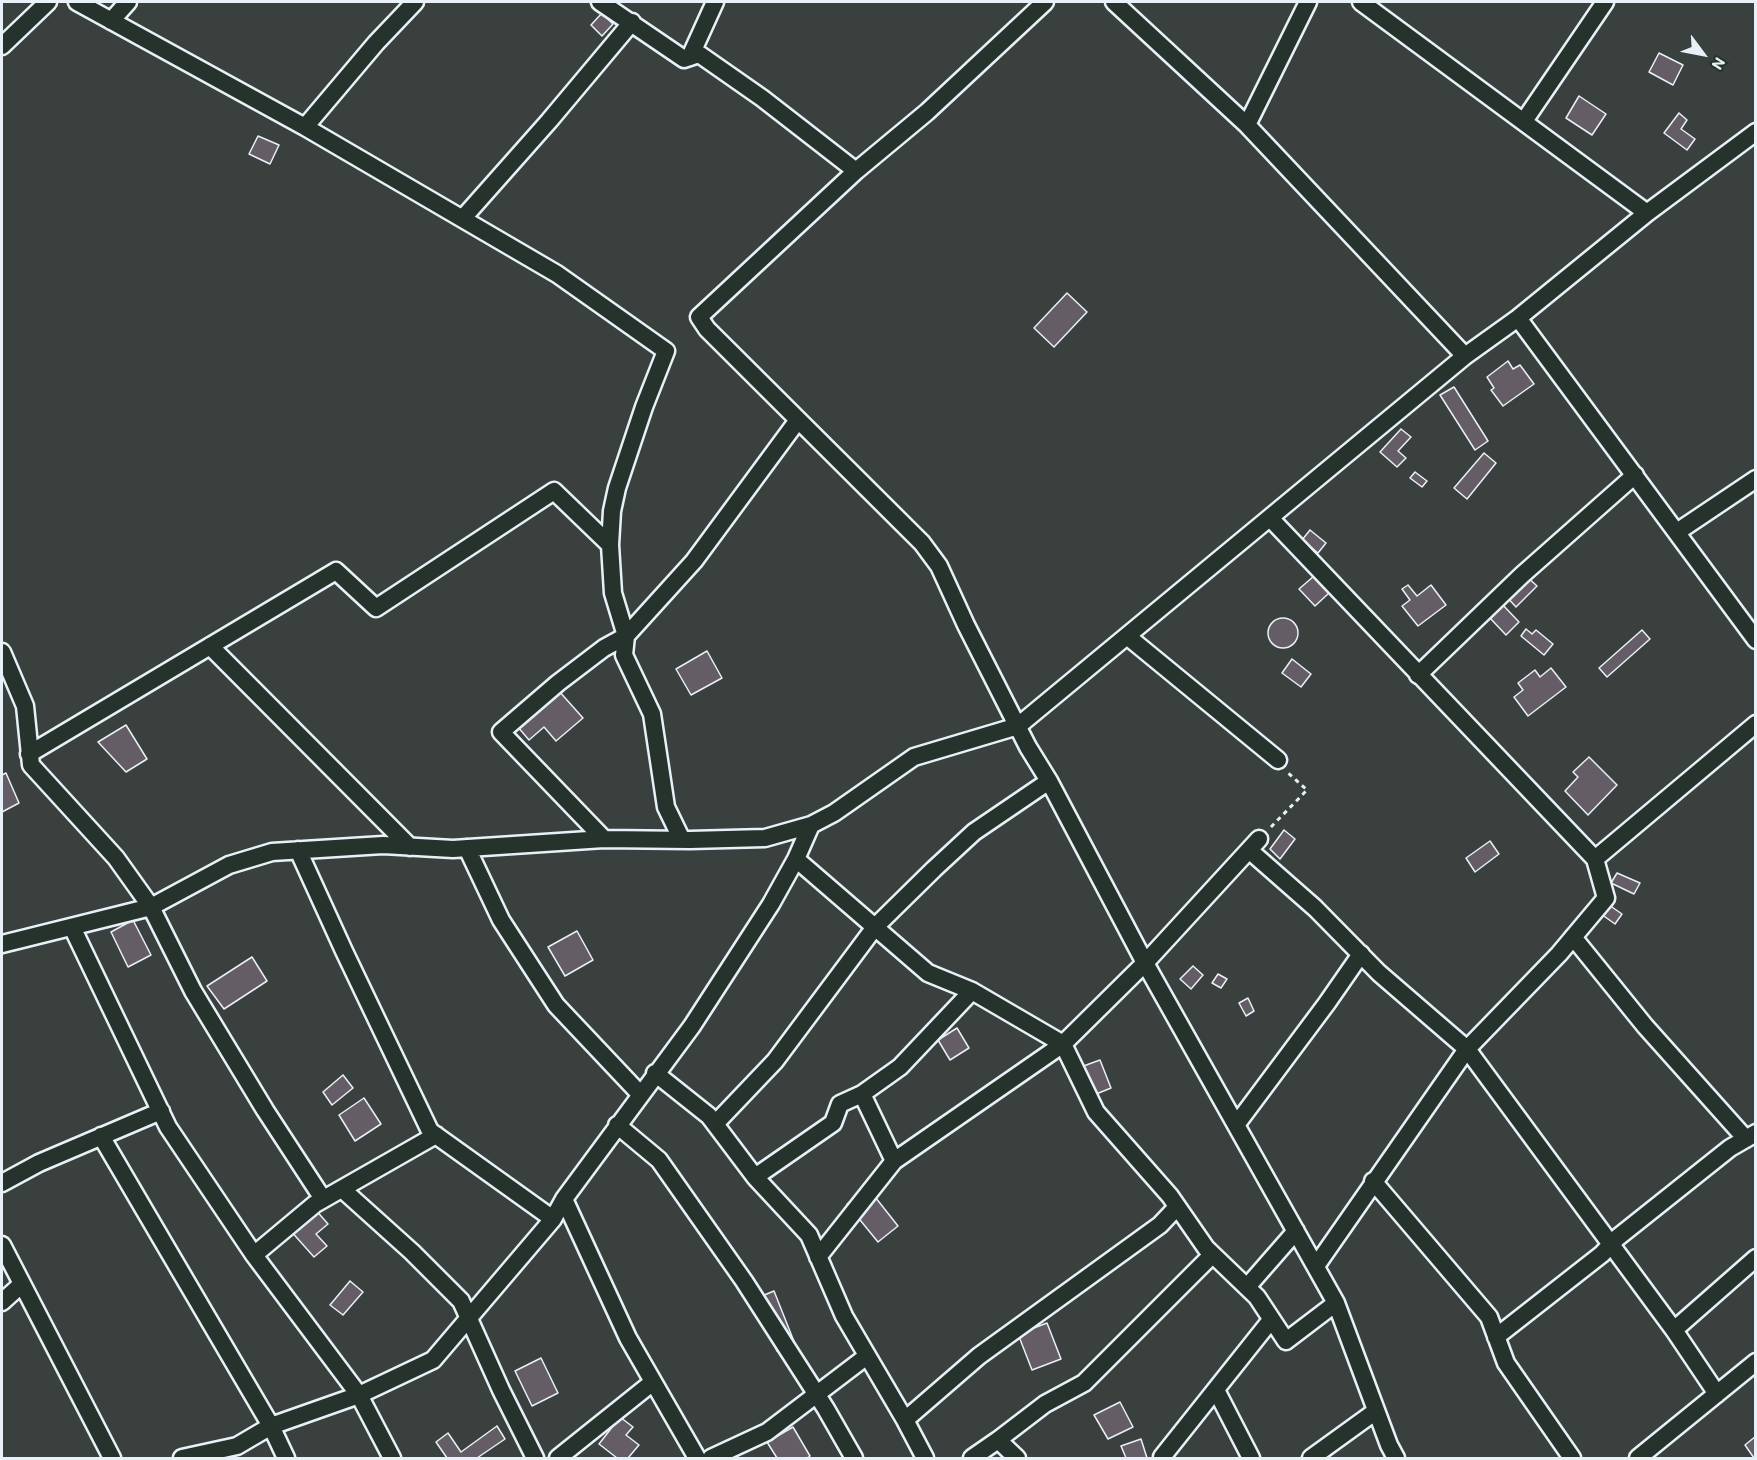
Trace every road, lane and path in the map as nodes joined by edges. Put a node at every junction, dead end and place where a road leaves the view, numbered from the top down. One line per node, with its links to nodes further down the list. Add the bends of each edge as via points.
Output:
1 (48, 2): 14 (street)
2 (77, 2): 12 (street)
3 (128, 2): 12 (street)
4 (415, 2): 18 (street)
5 (600, 2): 13 (street)
6 (715, 2): 15 (street)
7 (1045, 2): 20 (street, via 927,112)
8 (1114, 2): 17 (street)
9 (1308, 2): 17 (street)
10 (1361, 2): 16 (street)
11 (1605, 2): 16 (street)
12 (111, 21): 18 (street)
13 (632, 22): 15 (street, via 684,59); 22 (street)
14 (2, 46)
15 (690, 57): 20 (street, via 699,54)
16 (1524, 121): 21 (street)
17 (1247, 125): 24 (street)
18 (305, 127): 22 (street)
19 (1755, 132): 21 (street)
20 (856, 171): 25 (street, via 699,317)
21 (1647, 213): 23 (street)
22 (463, 218): 30 (street, via 557,274 666,351 617,488)
23 (1518, 318): 24 (street); 26 (street)
24 (1465, 356): 28 (street)
25 (798, 420): 31 (street, via 694,561); 38 (street, via 922,543 939,566)
26 (1635, 475): 29 (street); 36 (street, via 1522,575)
27 (1755, 479): 29 (street)
28 (1270, 518): 32 (street); 36 (street)
29 (1677, 532): 33 (street)
30 (610, 545): 31 (street, via 613,593); 34 (street, via 554,491 376,608 336,571)
31 (627, 636): 43 (street, via 604,648 558,683 501,732); 44 (street, via 624,655 652,714 666,807)
32 (1127, 636): 38 (street); 40 (street)
33 (1755, 640)
34 (210, 646): 39 (street); 46 (street)
35 (2, 652): 39 (street, via 25,706)
36 (1418, 675): 50 (street)
37 (1755, 724): 50 (street)
38 (1018, 726): 41 (street); 42 (street, via 914,757)
39 (29, 754): 51 (street, via 30,765 116,858)
40 (1278, 760): 45 (path, via 1307,790)
41 (1049, 781): 53 (street, via 974,832); 57 (street)
42 (811, 825): 44 (street, via 765,838); 49 (street)
43 (604, 839): 44 (street); 47 (street)
44 (682, 840)
45 (1254, 845): 56 (street); 57 (street)
46 (410, 847): 47 (street); 48 (street)
47 (466, 848): 62 (street, via 501,920 556,1005)
48 (298, 850): 51 (street, via 272,852 229,865); 68 (street, via 430,1131)
49 (796, 859): 53 (street); 61 (street, via 726,975)
50 (1595, 859): 54 (street, via 1606,898)
51 (151, 907): 52 (street); 76 (street, via 193,991)
52 (72, 927): 55 (street); 64 (street)
53 (875, 927): 58 (street, via 928,973); 65 (street, via 775,1060)
54 (1573, 937): 60 (street); 70 (street, via 1645,1026)
55 (2, 944)
56 (1360, 954): 60 (street); 67 (street)
57 (1145, 963): 59 (street); 67 (street)
58 (972, 991): 59 (street); 63 (street, via 900,1066)
59 (1064, 1044): 71 (street); 78 (street, via 1096,1112)
60 (1467, 1049): 73 (street); 82 (street)
61 (655, 1073): 62 (street); 65 (street)
62 (640, 1094): 66 (street)
63 (862, 1094): 71 (street); 72 (street, via 840,1104 833,1122)
64 (160, 1111): 69 (street); 83 (street)
65 (715, 1124): 72 (street)
66 (617, 1125): 77 (street); 100 (street, via 660,1160)
67 (1236, 1125): 80 (street)
68 (436, 1135): 75 (street); 79 (street)
69 (101, 1136): 74 (street); 105 (street)
70 (1751, 1136): 82 (street, via 1730,1148)
71 (894, 1161): 85 (street)
72 (755, 1177): 85 (street, via 809,1235)
73 (1373, 1181): 87 (street); 95 (street, via 1489,1317)
74 (2, 1183)
75 (342, 1189): 76 (street); 92 (street, via 462,1300)
76 (323, 1199): 83 (street)
77 (564, 1199): 79 (street); 98 (street, via 628,1338)
78 (1177, 1207): 84 (street); 104 (street, via 1160,1225 980,1356)
79 (553, 1219): 92 (street)
80 (1296, 1231): 87 (street); 89 (street)
81 (2, 1245): 88 (street)
82 (1611, 1245): 94 (street); 95 (street)
83 (254, 1255): 102 (street)
84 (1212, 1255): 89 (street); 106 (street, via 1084,1383 1045,1404)
85 (819, 1257): 96 (street, via 844,1316)
86 (1755, 1258): 94 (street)
87 (1316, 1266): 91 (street)
88 (22, 1284): 90 (street); 107 (street)
89 (1247, 1287): 93 (street)
90 (2, 1302)
91 (1336, 1303): 93 (street, via 1286,1341); 103 (street)
92 (468, 1319): 102 (street, via 434,1360); 111 (street)
93 (1271, 1320): 99 (street)
94 (1674, 1330): 101 (street)
95 (1496, 1337): 123 (street, via 1506,1363)
96 (867, 1356): 100 (street); 104 (street)
97 (1755, 1362): 101 (street)
98 (653, 1382): 112 (street); 113 (street)
99 (1216, 1390): 119 (street); 120 (street)
100 (816, 1394): 114 (street, via 767,1432); 115 (street)
101 (1717, 1394): 124 (street)
102 (359, 1395): 105 (street); 110 (street)
103 (1376, 1411): 121 (street); 122 (street)
104 (905, 1420): 116 (street)
105 (271, 1426): 108 (street, via 237,1446); 109 (street)
106 (998, 1440): 117 (street); 118 (street)
107 (112, 1458)
108 (182, 1458)
109 (286, 1458)
110 (392, 1458)
111 (536, 1458)
112 (558, 1458)
113 (698, 1458)
114 (711, 1458)
115 (854, 1458)
116 (925, 1458)
117 (972, 1458)
118 (1017, 1458)
119 (1163, 1458)
120 (1251, 1458)
121 (1311, 1458)
122 (1396, 1458)
123 (1572, 1458)
124 (1638, 1458)

